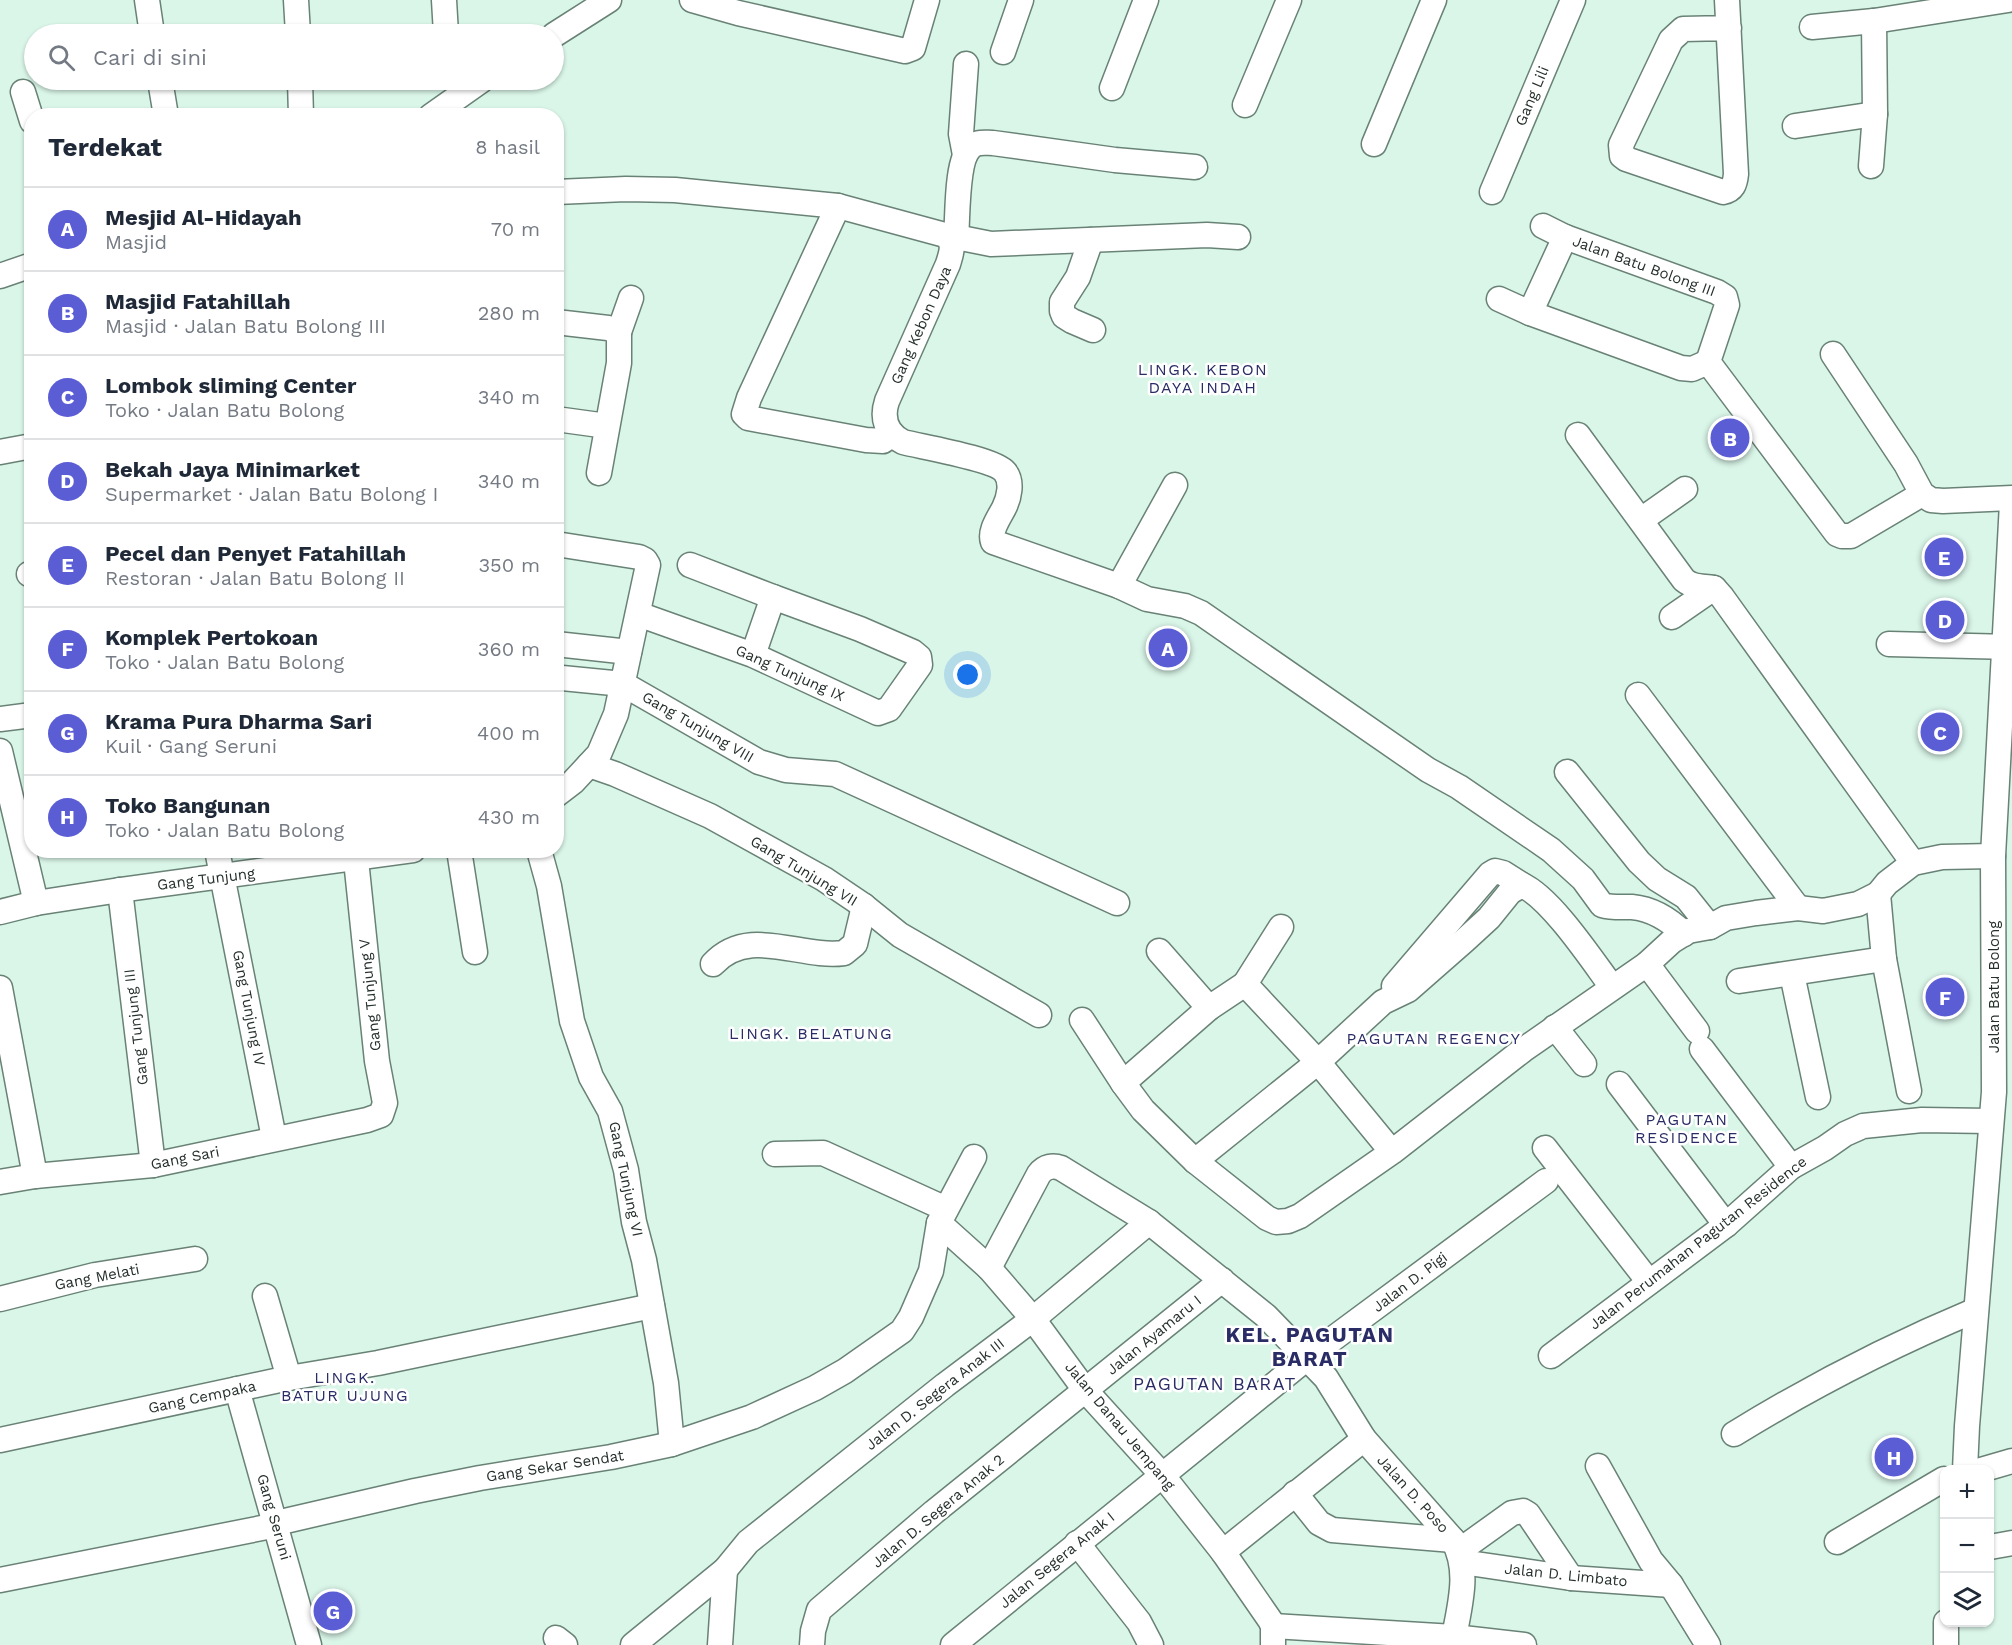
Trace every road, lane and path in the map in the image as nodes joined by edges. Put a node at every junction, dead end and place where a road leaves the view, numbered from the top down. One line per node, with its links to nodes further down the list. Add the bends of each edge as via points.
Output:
1 (147, 0): 15 (street)
2 (296, 0): 16 (street)
3 (444, 0): 17 (street)
4 (609, 0): 20 (street)
5 (692, 0): 6 (street, via 905,51 913,48)
6 (927, 0)
7 (1021, 0): 21 (street)
8 (1146, 0): 23 (street)
9 (1289, 0): 29 (street)
10 (1434, 0): 35 (street)
11 (1573, 0): 40 (street, Gang Lili)
12 (1727, 0): 19 (street)
13 (2008, 0): 14 (street)
14 (1874, 21): 18 (street); 33 (street)
15 (151, 24)
16 (297, 24)
17 (445, 24)
18 (1812, 27)
19 (1729, 28): 19 (street, via 1683,29 1671,40 1621,145 1622,156 1723,192 1735,184)
20 (564, 29)
21 (1003, 52)
22 (966, 64): 36 (street, Gang Kebon Daya, via 961,134)
23 (1112, 88)
24 (161, 90): 31 (street)
25 (300, 90): 32 (street)
26 (461, 90): 28 (street)
27 (23, 92): 30 (street)
28 (443, 99)
29 (1245, 105)
30 (28, 108)
31 (164, 108)
32 (301, 108)
33 (1875, 114): 34 (street); 37 (street)
34 (1796, 126)
35 (1374, 144)
36 (965, 155): 38 (street, via 978,143 993,143); 45 (street, Gang Kebon Daya)
37 (1871, 166)
38 (1195, 167)
39 (564, 192): 41 (street, via 675,190)
40 (1492, 192)
41 (838, 206): 45 (street); 59 (street, via 744,414 748,418 866,440 883,441)
42 (1543, 226): 44 (street, Jalan Batu Bolong III)
43 (1238, 237): 46 (street)
44 (1565, 237): 51 (street, Jalan Batu Bolong III); 56 (street, Jalan Batu Bolong III, via 1725,297 1727,305)
45 (954, 240): 46 (street, via 991,244); 59 (street, Gang Kebon Daya, via 948,264 885,406)
46 (1090, 240): 53 (street, via 1062,310 1064,316)
47 (24, 268): 48 (street)
48 (0, 276)
49 (631, 298): 54 (street)
50 (1499, 299): 51 (street)
51 (1530, 313): 56 (street, via 1681,368 1692,369)
52 (564, 323): 54 (street)
53 (1093, 330)
54 (619, 332): 58 (street, via 619,363)
55 (1833, 354): 66 (street)
56 (1708, 362): 66 (street, via 1837,534 1851,536)
57 (564, 420): 58 (street)
58 (607, 426): 63 (street)
59 (891, 434): 73 (street, via 903,442 990,462 1006,472 1010,490 995,527 992,539 996,543)
60 (1578, 435): 69 (street)
61 (24, 448): 62 (street)
62 (0, 452)
63 (598, 473)
64 (1175, 484): 73 (street)
65 (1685, 489): 69 (street)
66 (1922, 494): 67 (street, via 1943,501)
67 (2012, 498)
68 (2012, 503): 71 (street, Jalan Batu Bolong)
69 (1641, 520): 74 (street, via 1684,580 1697,587)
70 (564, 545): 76 (street, via 645,560 648,565)
71 (2011, 550): 80 (street, Jalan Batu Bolong)
72 (690, 565): 75 (street)
73 (1119, 586): 111 (street, via 1147,599 1201,613 1551,850 1582,879 1602,905 1654,912)
74 (1714, 588): 77 (street); 100 (street)
75 (773, 597): 82 (street); 82 (street, Gang Tunjung IX, via 913,652 920,665 890,709 880,713)
76 (640, 607): 81 (street); 82 (street, Gang Tunjung IX)
77 (1672, 617)
78 (1889, 644): 80 (street)
79 (564, 645): 81 (street)
80 (2008, 646): 93 (street, Jalan Batu Bolong)
81 (629, 652): 84 (street)
82 (753, 655)
83 (564, 678): 84 (street, Gang Tunjung VIII)
84 (623, 684): 88 (street, via 599,754); 105 (street, Gang Tunjung VIII, via 759,762 786,770 835,774)
85 (1638, 695): 107 (street)
86 (24, 716): 87 (street)
87 (0, 719)
88 (589, 765): 91 (street); 106 (street, Gang Tunjung VII, via 710,816 824,879)
89 (2, 767): 92 (street)
90 (1567, 772): 110 (street, via 1639,862 1686,897)
91 (564, 788)
92 (24, 855)
93 (1993, 856): 100 (street, via 1942,857); 131 (street, Jalan Batu Bolong)
94 (25, 858): 104 (street)
95 (219, 858): 101 (street, Gang Tunjung IV)
96 (367, 858): 99 (street, Gang Tunjung)
97 (460, 858): 113 (street)
98 (541, 858): 155 (street, Gang Tunjung VI, via 572,1021 591,1077 610,1111 626,1170)
99 (356, 860): 101 (street, Gang Tunjung); 133 (street, Gang Tunjung V, via 385,1104 381,1115)
100 (1913, 863): 103 (street)
101 (224, 877): 102 (street, Gang Tunjung); 135 (street, Gang Tunjung IV)
102 (120, 890): 104 (street, Gang Tunjung); 141 (street, Gang Tunjung III)
103 (1878, 894): 107 (street, via 1858,904 1823,911); 114 (street)
104 (36, 903): 108 (street, Gang Tunjung)
105 (1117, 903)
106 (864, 906): 115 (street, via 855,944 844,953 752,944 727,952); 123 (street, Gang Tunjung VII, via 900,935)
107 (1798, 908): 110 (street, via 1726,918)
108 (0, 912)
109 (1281, 927): 119 (street)
110 (1710, 927): 111 (street)
111 (1684, 934): 116 (street)
112 (1160, 951): 122 (street)
113 (475, 952)
114 (1884, 959): 117 (street); 130 (street)
115 (713, 964)
116 (1647, 964): 120 (street); 142 (street)
117 (1792, 974): 118 (street); 132 (street)
118 (1739, 981)
119 (1245, 984): 122 (street); 126 (street)
120 (1612, 987): 125 (street); 126 (street, via 1568,927 1522,885 1510,892 1489,918 1456,932 1408,990 1383,1002)
121 (0, 988): 143 (street)
122 (1209, 1008): 128 (street)
123 (1039, 1015)
124 (1082, 1020): 128 (street)
125 (1555, 1027): 127 (street); 137 (street)
126 (1318, 1062): 137 (street); 140 (street)
127 (1584, 1064)
128 (1123, 1083): 140 (street, via 1143,1110)
129 (1618, 1084): 148 (street)
130 (1910, 1091)
131 (2003, 1092): 134 (street, Jalan Batu Bolong)
132 (1818, 1096)
133 (368, 1120): 135 (street, Gang Sari)
134 (1990, 1121): 142 (street, Jalan Perumahan Pagutan Residence, via 1922,1120 1863,1126); 156 (street, Jalan Batu Bolong)
135 (274, 1138): 141 (street, Gang Sari)
136 (1545, 1148): 152 (street)
137 (1392, 1152): 140 (street, via 1300,1216 1276,1222)
138 (776, 1154): 146 (street, Jalan Danau Jempang, via 823,1153)
139 (974, 1157): 146 (street, Gang Sekar Sendat)
140 (1195, 1161)
141 (153, 1166): 143 (street, Gang Sari)
142 (1791, 1167): 148 (street, Jalan Perumahan Pagutan Residence)
143 (35, 1176): 145 (street, Gang Sari)
144 (1546, 1181): 159 (street, Jalan D. Pigi)
145 (0, 1182)
146 (943, 1216): 150 (street, Jalan Danau Jempang); 166 (street, Gang Sekar Sendat, via 931,1271 902,1331 845,1371 784,1403)
147 (1149, 1222): 150 (street, Jalan D. Poso, via 1061,1168 1048,1167 1039,1174); 151 (street, Jalan D. Poso); 157 (street, Jalan D. Segera Anak III)
148 (1726, 1225): 152 (street, Jalan Perumahan Pagutan Residence)
149 (195, 1259): 154 (street, Gang Melati, via 95,1275)
150 (989, 1268): 157 (street, Jalan Danau Jempang)
151 (1222, 1280): 159 (street, Jalan D. Poso, via 1266,1316); 162 (street, Jalan Ayamaru I)
152 (1649, 1282): 158 (street, Jalan Perumahan Pagutan Residence)
153 (265, 1296): 160 (street)
154 (0, 1299)
155 (652, 1306): 160 (street, Gang Cempaka); 166 (street, Gang Tunjung VI)
156 (1976, 1310): 163 (street, via 1870,1357); 168 (street, Jalan Batu Bolong)
157 (1033, 1319): 162 (street, Jalan Danau Jempang); 181 (street, Jalan D. Segera Anak III, via 748,1542)
158 (1551, 1356)
159 (1311, 1362): 164 (street, Jalan D. Poso, via 1326,1378); 171 (street, Jalan D. Pigi)
160 (289, 1378): 161 (street, Gang Cempaka)
161 (237, 1389): 165 (street, Gang Cempaka); 174 (street, Gang Seruni)
162 (1085, 1390): 171 (street, Jalan Danau Jempang); 192 (street, Jalan D. Segera Anak 2, via 819,1610)
163 (1734, 1434)
164 (1364, 1439): 173 (street); 179 (street, Jalan D. Poso)
165 (0, 1440)
166 (672, 1444): 174 (street, Gang Sekar Sendat, via 415,1491)
167 (2012, 1461): 169 (street)
168 (1968, 1465)
169 (1990, 1465)
170 (1599, 1466): 184 (street, via 1651,1561)
171 (1163, 1476): 177 (street, Jalan Segera Anak I); 180 (street, Jalan Danau Jempang)
172 (1940, 1481): 175 (street)
173 (1295, 1493): 179 (street, Jalan D. Limbato, via 1318,1523 1332,1530); 180 (street)
174 (277, 1525): 183 (street, Gang Sekar Sendat); 189 (street, Gang Seruni)
175 (1837, 1542)
176 (2012, 1542): 178 (street)
177 (1077, 1543): 193 (street, Jalan Segera Anak I); 194 (street, via 1139,1622)
178 (1994, 1547)
179 (1458, 1551): 182 (street, Jalan D. Limbato); 182 (street, via 1512,1514 1523,1511); 187 (street, via 1463,1583)
180 (1223, 1552): 186 (street, Jalan Danau Jempang)
181 (725, 1570): 190 (street, Jalan D. Segera Anak III); 191 (street)
182 (1571, 1578): 184 (street, Jalan D. Limbato)
183 (0, 1580)
184 (1671, 1585): 196 (street)
185 (1946, 1627): 197 (street)
186 (1273, 1636): 188 (street)
187 (1454, 1637): 188 (street); 195 (street)
188 (1373, 1639)
189 (309, 1645)
190 (633, 1645)
191 (720, 1645)
192 (812, 1645)
193 (952, 1645)
194 (1151, 1645)
195 (1524, 1645)
196 (1708, 1645)
197 (1946, 1645)

